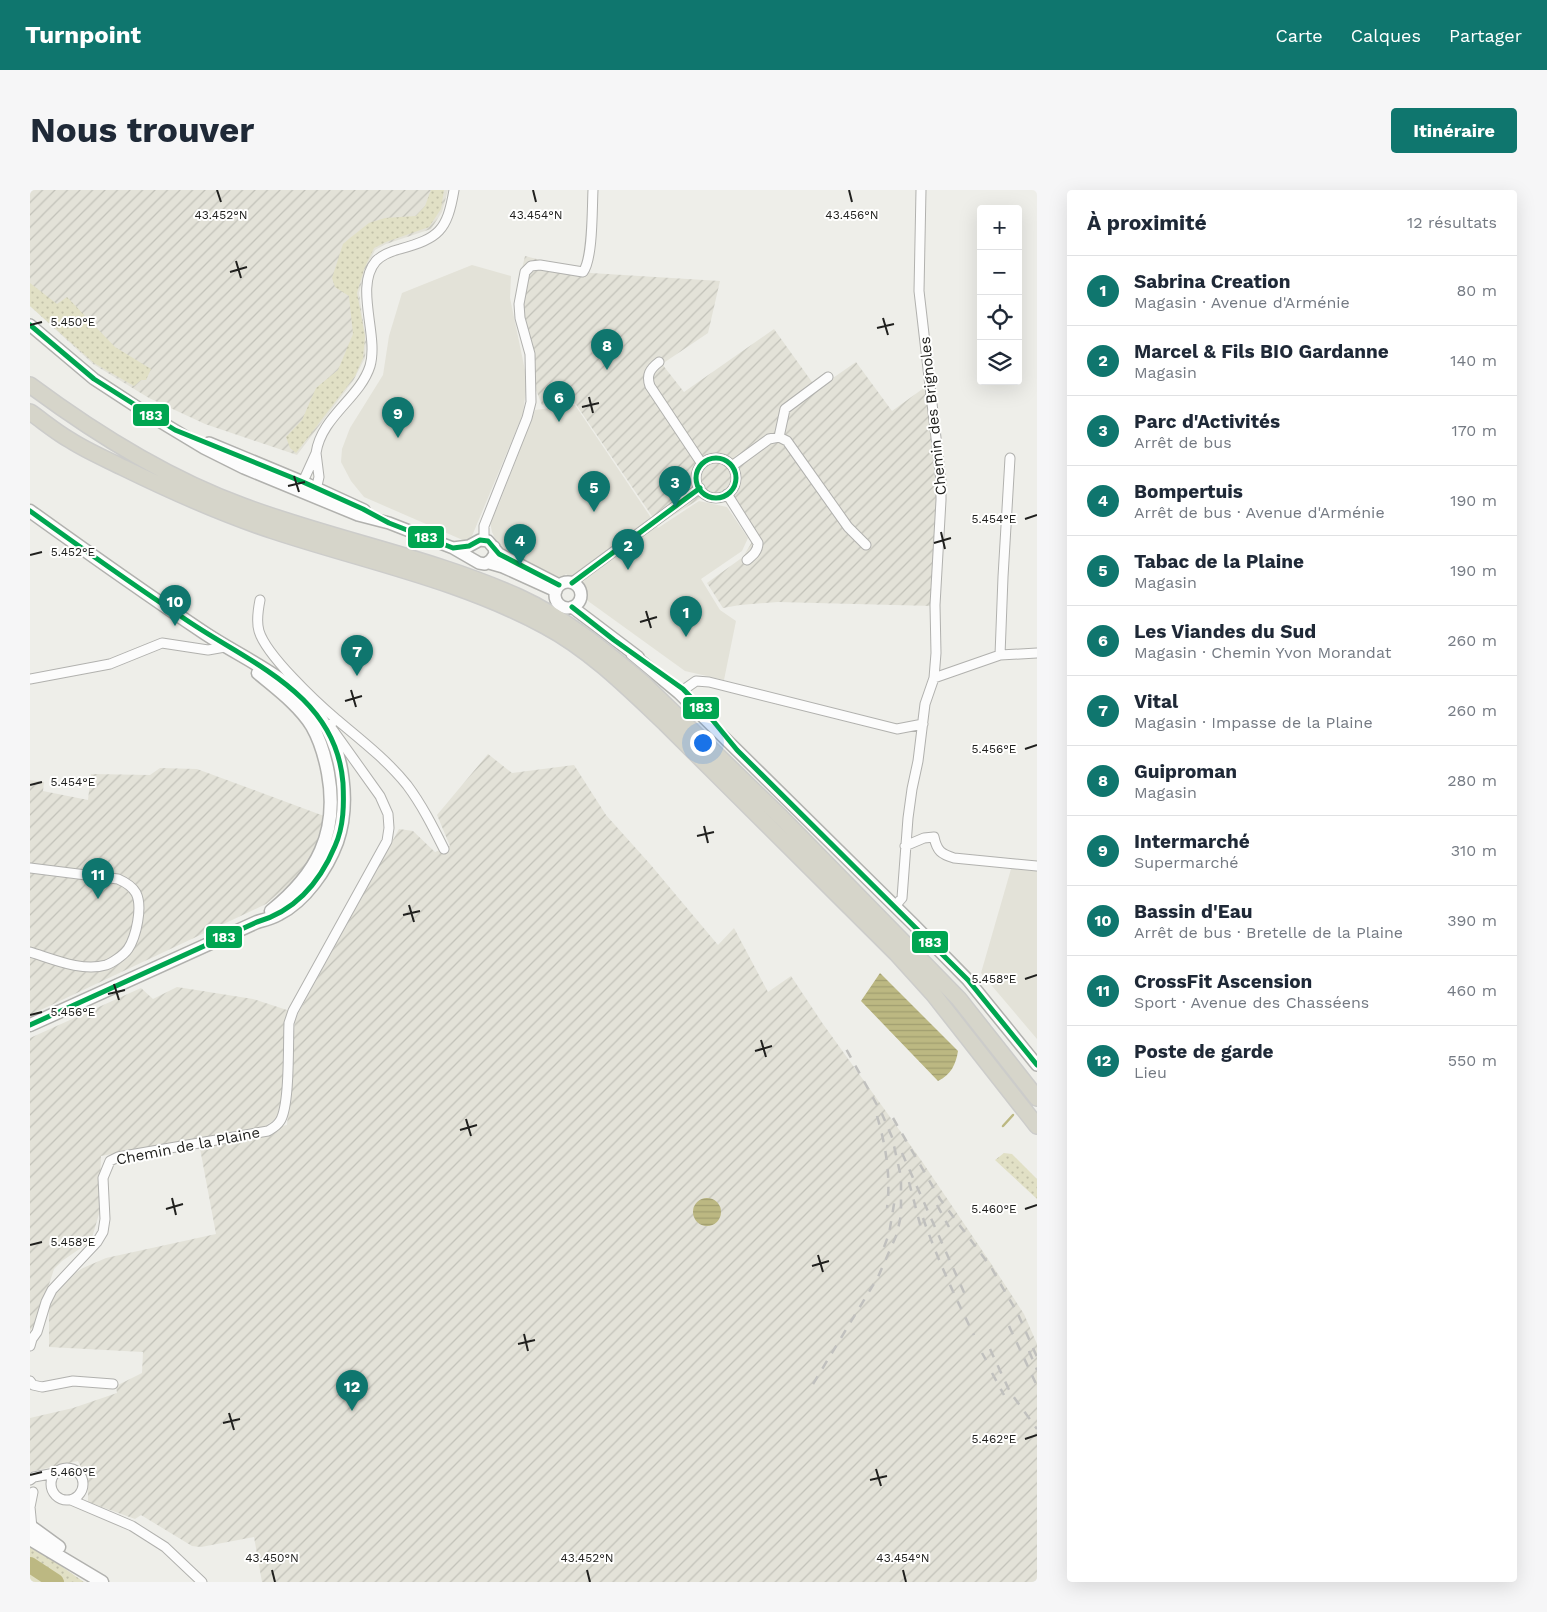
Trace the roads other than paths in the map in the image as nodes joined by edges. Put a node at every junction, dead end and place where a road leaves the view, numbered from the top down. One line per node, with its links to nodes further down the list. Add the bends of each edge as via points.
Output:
1 (454, 190): 13 (street, via 446,222 436,234 423,242 391,252 377,260 370,271 368,304 373,354 370,367 324,429)
2 (593, 190): 23 (street, via 589,253 583,272 540,265 531,266 525,272 520,318 530,354 531,402)
3 (921, 190): 37 (street, Chemin des Brignoles, via 919,291 942,500)
4 (30, 325): 18 (street, via 94,379 174,430)
5 (659, 362): 15 (street, via 649,374 650,386)
6 (30, 372): 12 (highway)
7 (828, 377): 11 (street, via 789,405)
8 (30, 385): 12 (highway, via 75,419)
9 (30, 403): 16 (highway)
10 (30, 412): 16 (highway, via 70,440)
11 (779, 437): 17 (street, via 769,439); 24 (street, via 787,441 848,527)
12 (118, 445): 50 (highway, via 156,467 242,506 465,574 521,598 574,629 643,683 848,885 958,999)
13 (316, 452): 18 (street); 20 (street, via 319,477)
14 (1010, 458): 36 (street)
15 (702, 464): 17 (street, via 718,458); 19 (street, via 696,476)
16 (121, 466): 51 (highway, via 206,507 467,590 507,606 547,627 590,657 628,687 896,953 947,1010)
17 (732, 466): 21 (street, via 735,484)
18 (301, 486): 20 (street)
19 (700, 488): 21 (street, via 709,496); 30 (street)
20 (316, 493): 26 (street, via 364,509 389,523)
21 (728, 494): 28 (street, via 758,542 755,553)
22 (30, 511): 34 (main road)
23 (479, 542): 25 (street); 26 (street, via 465,548); 27 (street, via 471,552)
24 (866, 545)
25 (494, 547): 29 (street, via 495,554); 31 (street, via 499,554)
26 (453, 548): 27 (street)
27 (473, 560): 29 (street)
28 (746, 560)
29 (489, 563): 31 (street)
30 (575, 580)
31 (558, 588): 33 (street, via 556,598 560,605 568,608); 33 (street, via 567,582 575,585 580,590)
32 (260, 600): 41 (street, via 257,620 263,642)
33 (576, 603): 39 (street, via 608,636)
34 (225, 647): 38 (street, via 208,650 162,643 110,664); 41 (main road, via 288,685)
35 (1037, 653): 36 (street)
36 (1000, 655): 37 (street)
37 (934, 678): 40 (street, Chemin des Brignoles, via 925,704)
38 (30, 679)
39 (681, 691): 40 (street, via 696,681 709,682 897,729); 46 (street)
40 (923, 724): 42 (street, Chemin des Brignoles)
41 (327, 726): 43 (street, via 374,750 406,784); 48 (main road, via 344,788 340,832 324,868 309,889 278,915); 52 (street, Chemin de la Plaine, via 380,796 388,814 388,828 386,841 291,1017 286,1106 281,1121 268,1131 110,1161 103,1178 103,1232 52,1290)
42 (905, 846): 44 (street, via 934,837 942,854 954,858); 46 (street, Chemin des Brignoles, via 902,898)
43 (444, 849)
44 (1037, 866)
45 (30, 868): 47 (street, via 118,878 129,884 140,906 138,923 128,949 108,964 94,967 76,965)
46 (895, 906): 49 (street, via 968,980)
47 (30, 952)
48 (30, 1026)
49 (1037, 1065)
50 (1037, 1098)
51 (1037, 1126)
52 (31, 1341)
53 (30, 1381): 54 (street, via 33,1385 42,1386 73,1381)
54 (113, 1384)
55 (56, 1473): 56 (street); 57 (street, via 51,1480); 59 (street, via 70,1468 81,1477 81,1492)
56 (30, 1480)
57 (52, 1490): 58 (street); 59 (street, via 57,1497)
58 (32, 1493): 60 (street)
59 (71, 1500): 62 (street, via 132,1526 165,1547)
60 (31, 1531): 61 (main road)
61 (97, 1578)
62 (202, 1582)

